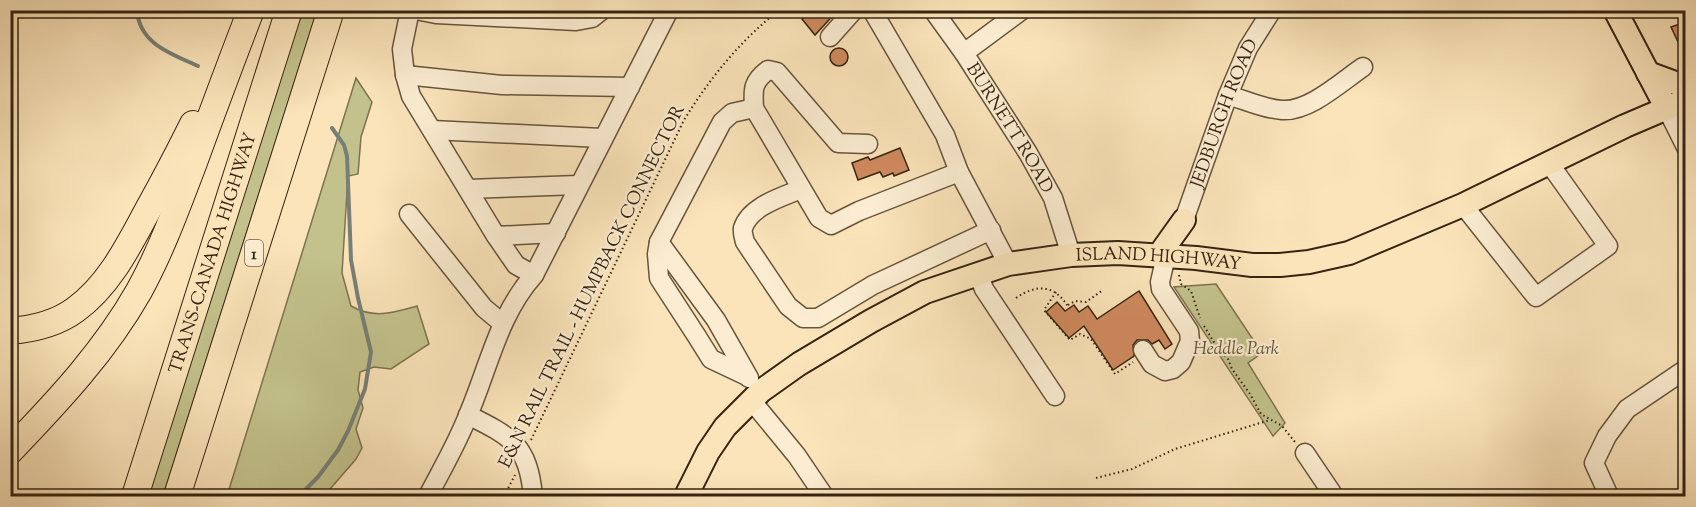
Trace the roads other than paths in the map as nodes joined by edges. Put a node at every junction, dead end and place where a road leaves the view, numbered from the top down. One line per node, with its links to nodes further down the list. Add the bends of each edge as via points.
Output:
1 (249, 10): 47 (highway, via 132,239 95,293 75,311 54,322); 54 (highway, via 179,200 139,291 88,366)
2 (289, 10): 56 (highway, TRANS-CANADA HIGHWAY)
3 (331, 10): 57 (highway, 1)
4 (410, 10): 18 (street, via 402,49)
5 (416, 10): 6 (street, via 576,21 592,18)
6 (602, 10)
7 (669, 10): 19 (street)
8 (854, 10): 14 (street)
9 (872, 10): 29 (street, via 945,135)
10 (933, 10): 15 (street, BURNETT ROAD)
11 (1022, 10): 15 (street)
12 (1272, 10): 21 (street, JEDBURGH ROAD, via 1248,48)
13 (1615, 10): 17 (main road)
14 (830, 37)
15 (964, 53): 40 (street, BURNETT ROAD, via 1053,198)
16 (1364, 68): 21 (street, via 1308,105 1290,110 1272,109)
17 (1648, 73): 20 (main road); 22 (main road)
18 (405, 75): 19 (street, via 502,85); 24 (street, via 411,96)
19 (630, 87): 25 (street)
20 (1686, 87)
21 (1228, 95): 35 (street, JEDBURGH ROAD)
22 (1676, 105): 27 (street); 28 (main road, ISLAND HIGHWAY)
23 (754, 108): 26 (street, via 753,89 759,76 768,70 777,72 838,143); 32 (street); 39 (street, via 732,114 722,122)
24 (432, 130): 25 (street); 31 (street)
25 (602, 138): 30 (street)
26 (868, 144)
27 (1686, 147)
28 (1549, 163): 33 (main road, ISLAND HIGHWAY); 33 (street, via 1608,246 1536,297)
29 (959, 172): 32 (street, via 831,225 819,218); 36 (street)
30 (579, 185): 31 (street); 37 (street)
31 (468, 189): 38 (street)
32 (801, 189): 36 (street, via 765,203 742,230 745,242 788,306 803,318 818,318 873,285)
33 (1463, 205): 41 (main road, ISLAND HIGHWAY, via 1349,253 1309,262 1251,265)
34 (409, 214): 46 (street, via 484,308)
35 (1184, 220): 41 (main road); 41 (main road)
36 (991, 230): 42 (street)
37 (556, 233): 38 (street); 44 (street)
38 (496, 236): 44 (street, via 516,264)
39 (659, 242): 45 (street); 48 (street, via 658,278)
40 (1071, 255): 41 (main road, ISLAND HIGHWAY); 42 (main road, ISLAND HIGHWAY)
41 (1176, 256): 49 (street, via 1160,282 1161,289 1189,332 1190,340 1180,362 1165,371 1152,364)
42 (1008, 264): 43 (main road, ISLAND HIGHWAY)
43 (978, 273): 51 (main road, ISLAND HIGHWAY, via 925,292); 52 (street, via 984,289)
44 (534, 276): 46 (street, via 522,288)
45 (716, 320): 48 (street); 51 (street)
46 (502, 323): 53 (street)
47 (10, 331)
48 (696, 335): 51 (street, via 711,359)
49 (1143, 350)
50 (1686, 369): 63 (street, via 1627,409 1607,436 1594,464)
51 (753, 389): 60 (main road, ISLAND HIGHWAY, via 720,435); 61 (street)
52 (1055, 396)
53 (468, 416): 58 (street); 59 (street, via 502,432 519,446)
54 (10, 451)
55 (1305, 453): 62 (street)
56 (135, 496)
57 (177, 496)
58 (428, 496)
59 (533, 496)
60 (686, 496)
61 (824, 496)
62 (1334, 496)
63 (1609, 496)

